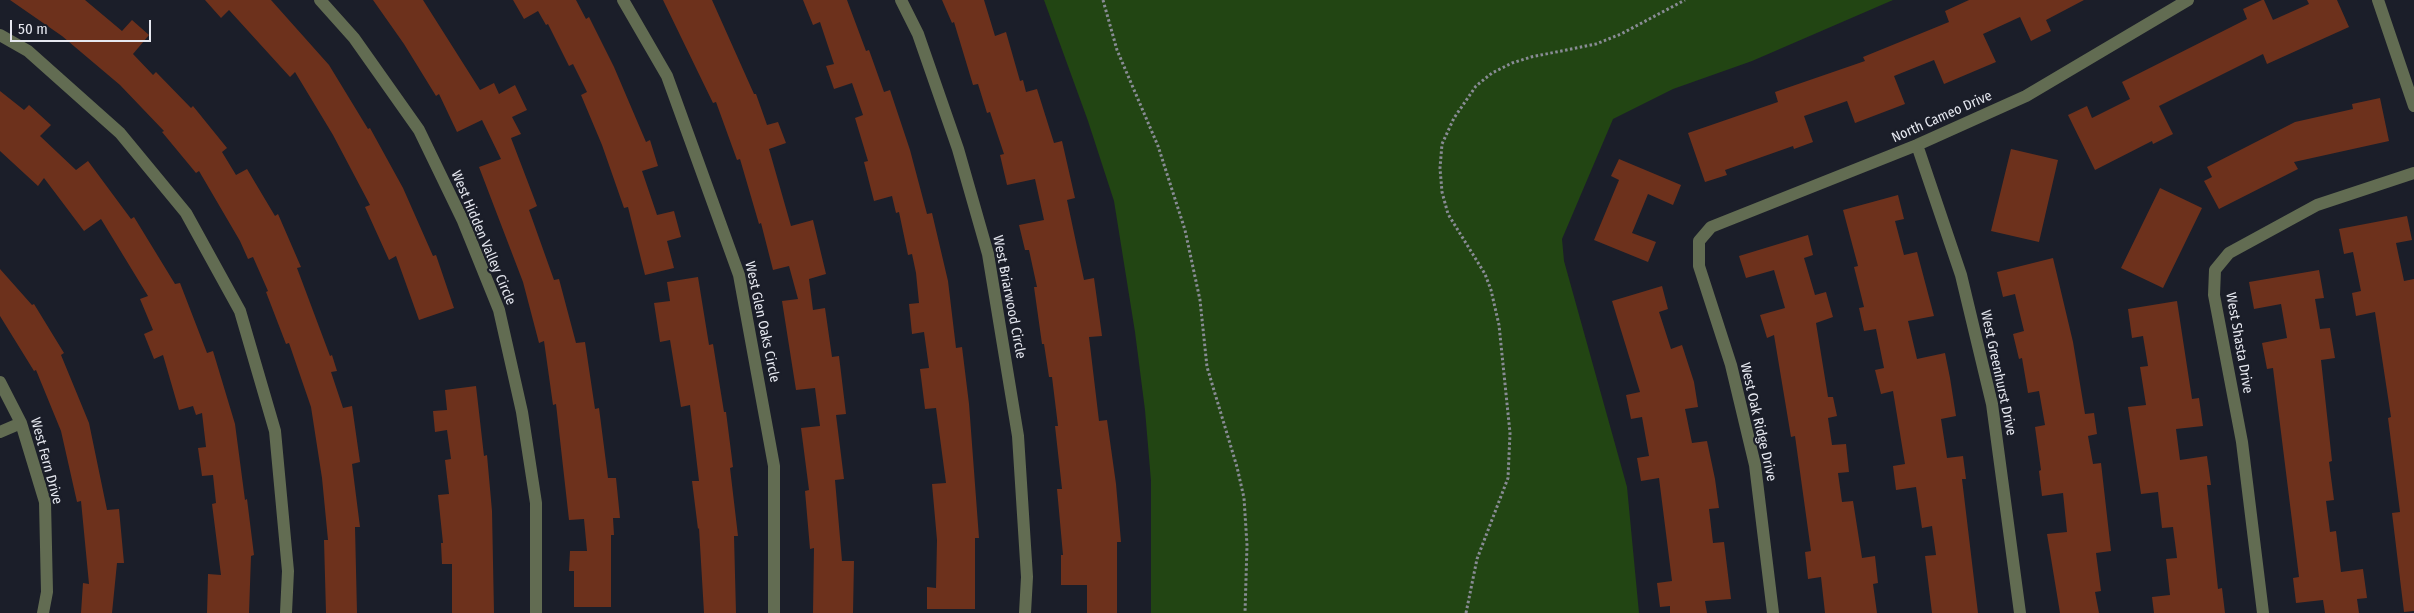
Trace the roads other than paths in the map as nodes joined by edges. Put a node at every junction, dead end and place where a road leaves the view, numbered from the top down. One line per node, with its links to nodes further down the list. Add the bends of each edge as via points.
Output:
1 (320, 0): 16 (street, West Hidden Valley Circle, via 354,38 419,130 463,221 499,310 522,412 536,503)
2 (623, 0): 17 (street, West Glen Oaks Circle, via 667,76 739,275 774,466)
3 (901, 0): 18 (street, West Briarwood Circle, via 918,34 958,150 988,254 1018,436 1027,577)
4 (2188, 0): 8 (street, North Cameo Drive, via 2026,96)
5 (2378, 0): 7 (street)
6 (0, 35): 15 (street, via 28,51 120,133 186,213 240,311 275,431 288,571)
7 (2414, 106)
8 (1916, 145): 10 (street, North Cameo Drive, via 1711,227); 20 (street, West Greenhurst Drive, via 1961,275 1992,404)
9 (2414, 173): 21 (street, West Shasta Drive, via 2317,205 2229,253 2215,270 2214,295 2242,442)
10 (1700, 241): 19 (street, West Oak Ridge Drive, via 1700,266 1730,365 1755,465)
11 (0, 382): 12 (street, West Fern Drive)
12 (21, 423): 13 (street); 14 (street, West Fern Drive, via 45,502 47,592)
13 (0, 432)
14 (43, 613)
15 (286, 613)
16 (536, 613)
17 (774, 613)
18 (1025, 613)
19 (1773, 613)
20 (2020, 613)
21 (2263, 613)

